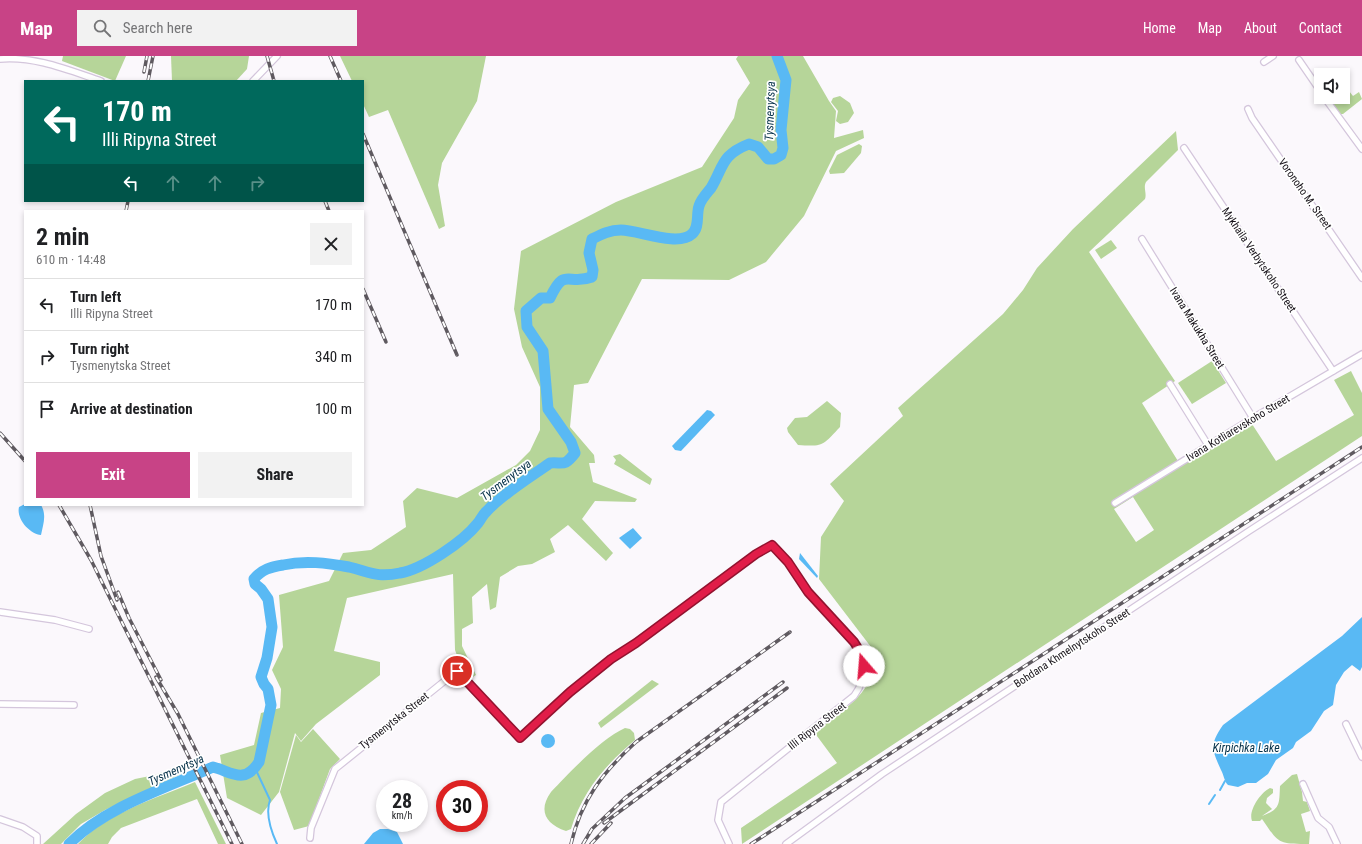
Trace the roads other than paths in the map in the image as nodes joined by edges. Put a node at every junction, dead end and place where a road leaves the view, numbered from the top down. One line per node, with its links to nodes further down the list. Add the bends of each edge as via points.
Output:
1 (277, 56): 7 (street)
2 (1273, 56): 5 (street)
3 (0, 59): 6 (street, via 40,61)
4 (1299, 60): 8 (street)
5 (1264, 62)
6 (97, 80)
7 (253, 80)
8 (1314, 82)
9 (1329, 104): 12 (street)
10 (1248, 109): 14 (street, Voronoho M. Street)
11 (1184, 148): 16 (street, Mykhaila Verbytskoho Street)
12 (1362, 149)
13 (1142, 239): 18 (street, Ivana Makukha Street)
14 (1362, 278)
15 (1362, 354): 16 (street, Ivana Kotliarevskoho Street)
16 (1333, 372): 18 (street, Ivana Kotliarevskoho Street)
17 (1170, 384): 19 (street)
18 (1253, 418): 19 (street, Ivana Kotliarevskoho Street)
19 (1208, 446): 21 (street, Ivana Kotliarevskoho Street)
20 (1362, 458): 34 (street, Bohdana Khmelnytskoho Street, via 882,774)
21 (1114, 502)
22 (0, 612): 23 (street, via 55,620)
23 (89, 629)
24 (0, 704): 25 (street)
25 (74, 705)
26 (1346, 724): 28 (street)
27 (520, 738): 31 (street, Tysmenytska Street, via 457,671 334,769 311,828); 33 (street, Illi Ripyna Street, via 611,659 772,545 788,562 808,592 854,642 862,659 863,675 854,696 721,802 718,820)
28 (1362, 757)
29 (1304, 784): 35 (street, via 1318,818 1329,827)
30 (0, 819): 32 (street, via 23,827 37,836)
31 (310, 838)
32 (37, 844)
33 (729, 844)
34 (786, 844)
35 (1337, 844)

